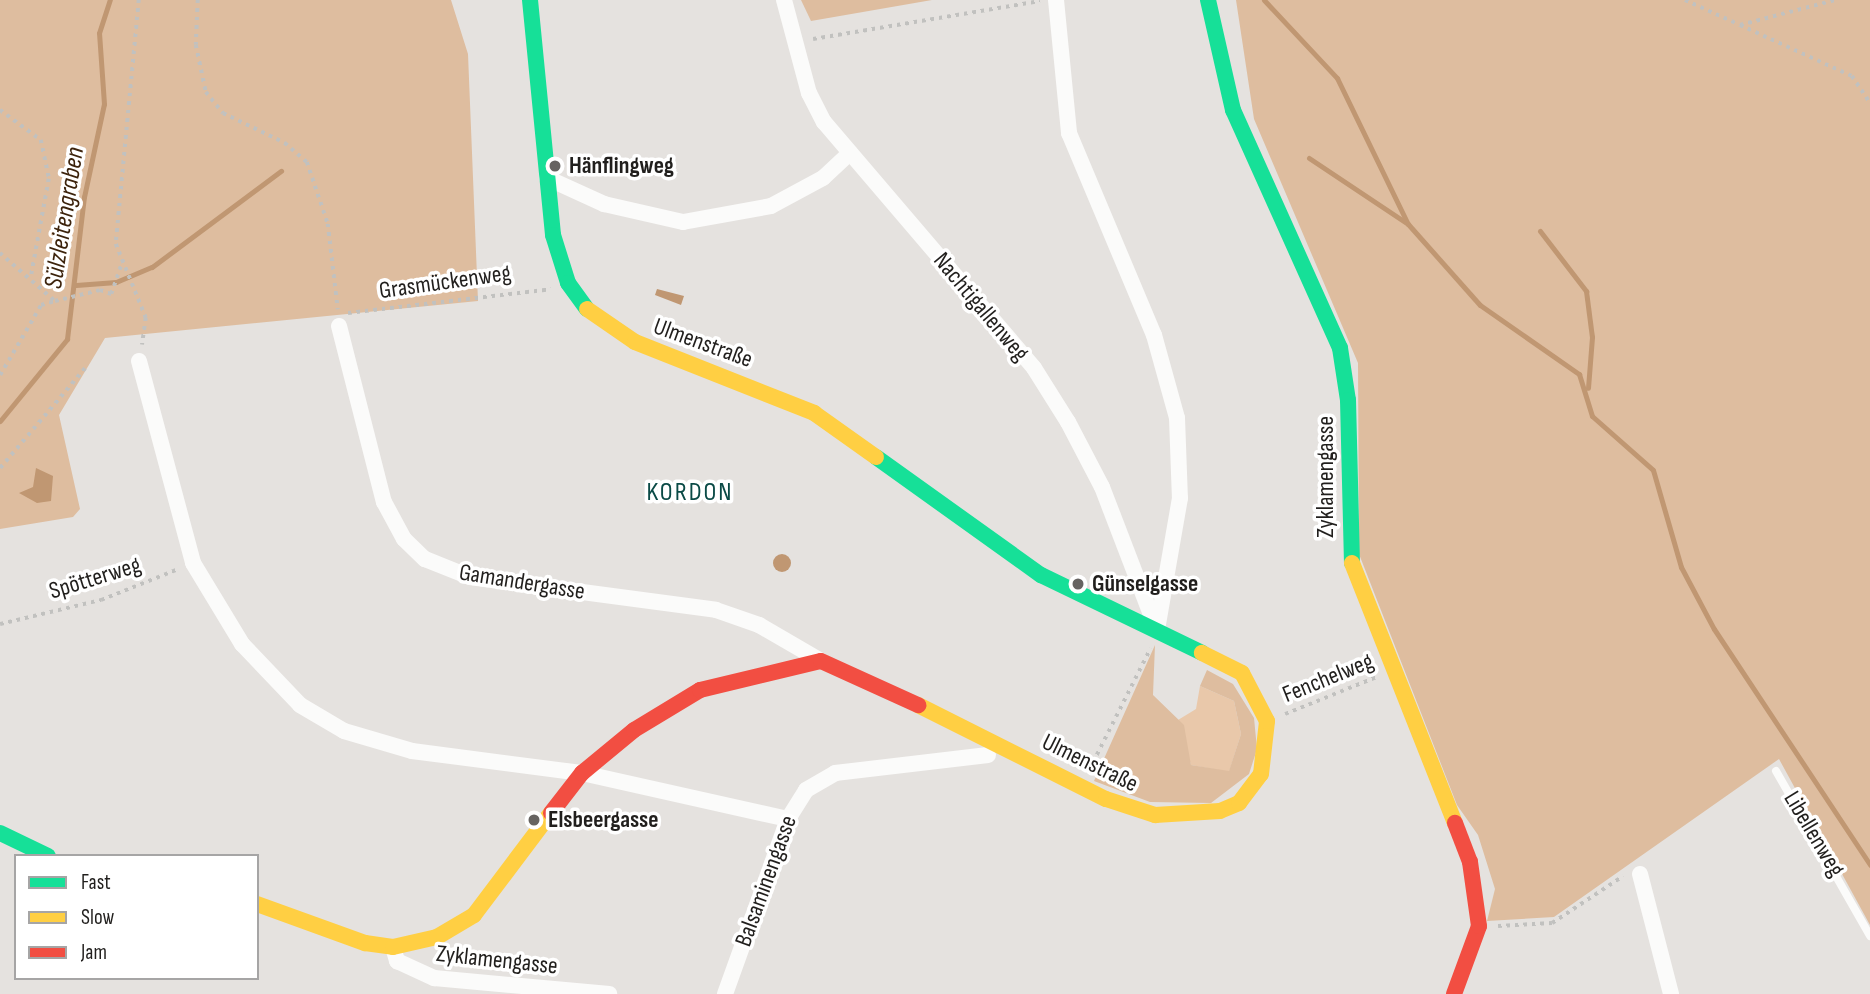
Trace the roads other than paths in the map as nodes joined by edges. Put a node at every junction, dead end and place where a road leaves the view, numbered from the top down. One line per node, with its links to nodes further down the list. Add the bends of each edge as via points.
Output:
1 (530, 0): 6 (street, Ulmenstraße)
2 (784, 0): 5 (street, Nachtigallenweg, via 809,93)
3 (1056, 0): 9 (street, via 1069,133 1149,322 1177,418 1180,498)
4 (1208, 0): 23 (street, Zyklamengasse, via 1233,110 1340,348 1348,400 1348,543 1470,862 1479,926)
5 (850, 153): 6 (street, via 822,178 771,206 683,222 604,204); 9 (street, Nachtigallenweg, via 1034,368 1069,422 1102,487)
6 (547, 178): 9 (street, Ulmenstraße, via 561,265 599,321 635,342 814,413 1041,575)
7 (339, 320): 10 (street, Gamandergasse, via 384,502 404,539 425,559 470,577 716,610 759,625)
8 (139, 361): 13 (street, via 193,563 242,644 283,690 325,721 412,751)
9 (1159, 630): 10 (street, Ulmenstraße, via 1242,673 1267,721 1261,774 1238,803 1220,811 1181,816 1128,808)
10 (821, 661): 13 (street, via 762,670 700,690 654,715)
11 (988, 755): 14 (street, Balsaminengasse, via 835,773 806,790)
12 (1776, 771): 19 (lane, Libellenweg)
13 (582, 773): 14 (street); 20 (street, via 474,915 437,937)
14 (788, 819): 22 (street, Balsaminengasse)
15 (0, 833): 16 (street)
16 (44, 854)
17 (1634, 879): 24 (street)
18 (259, 905): 20 (street)
19 (1870, 936)
20 (393, 947): 21 (street, Zyklamengasse, via 397,961 434,978)
21 (609, 994)
22 (725, 994)
23 (1454, 994)
24 (1671, 994)

